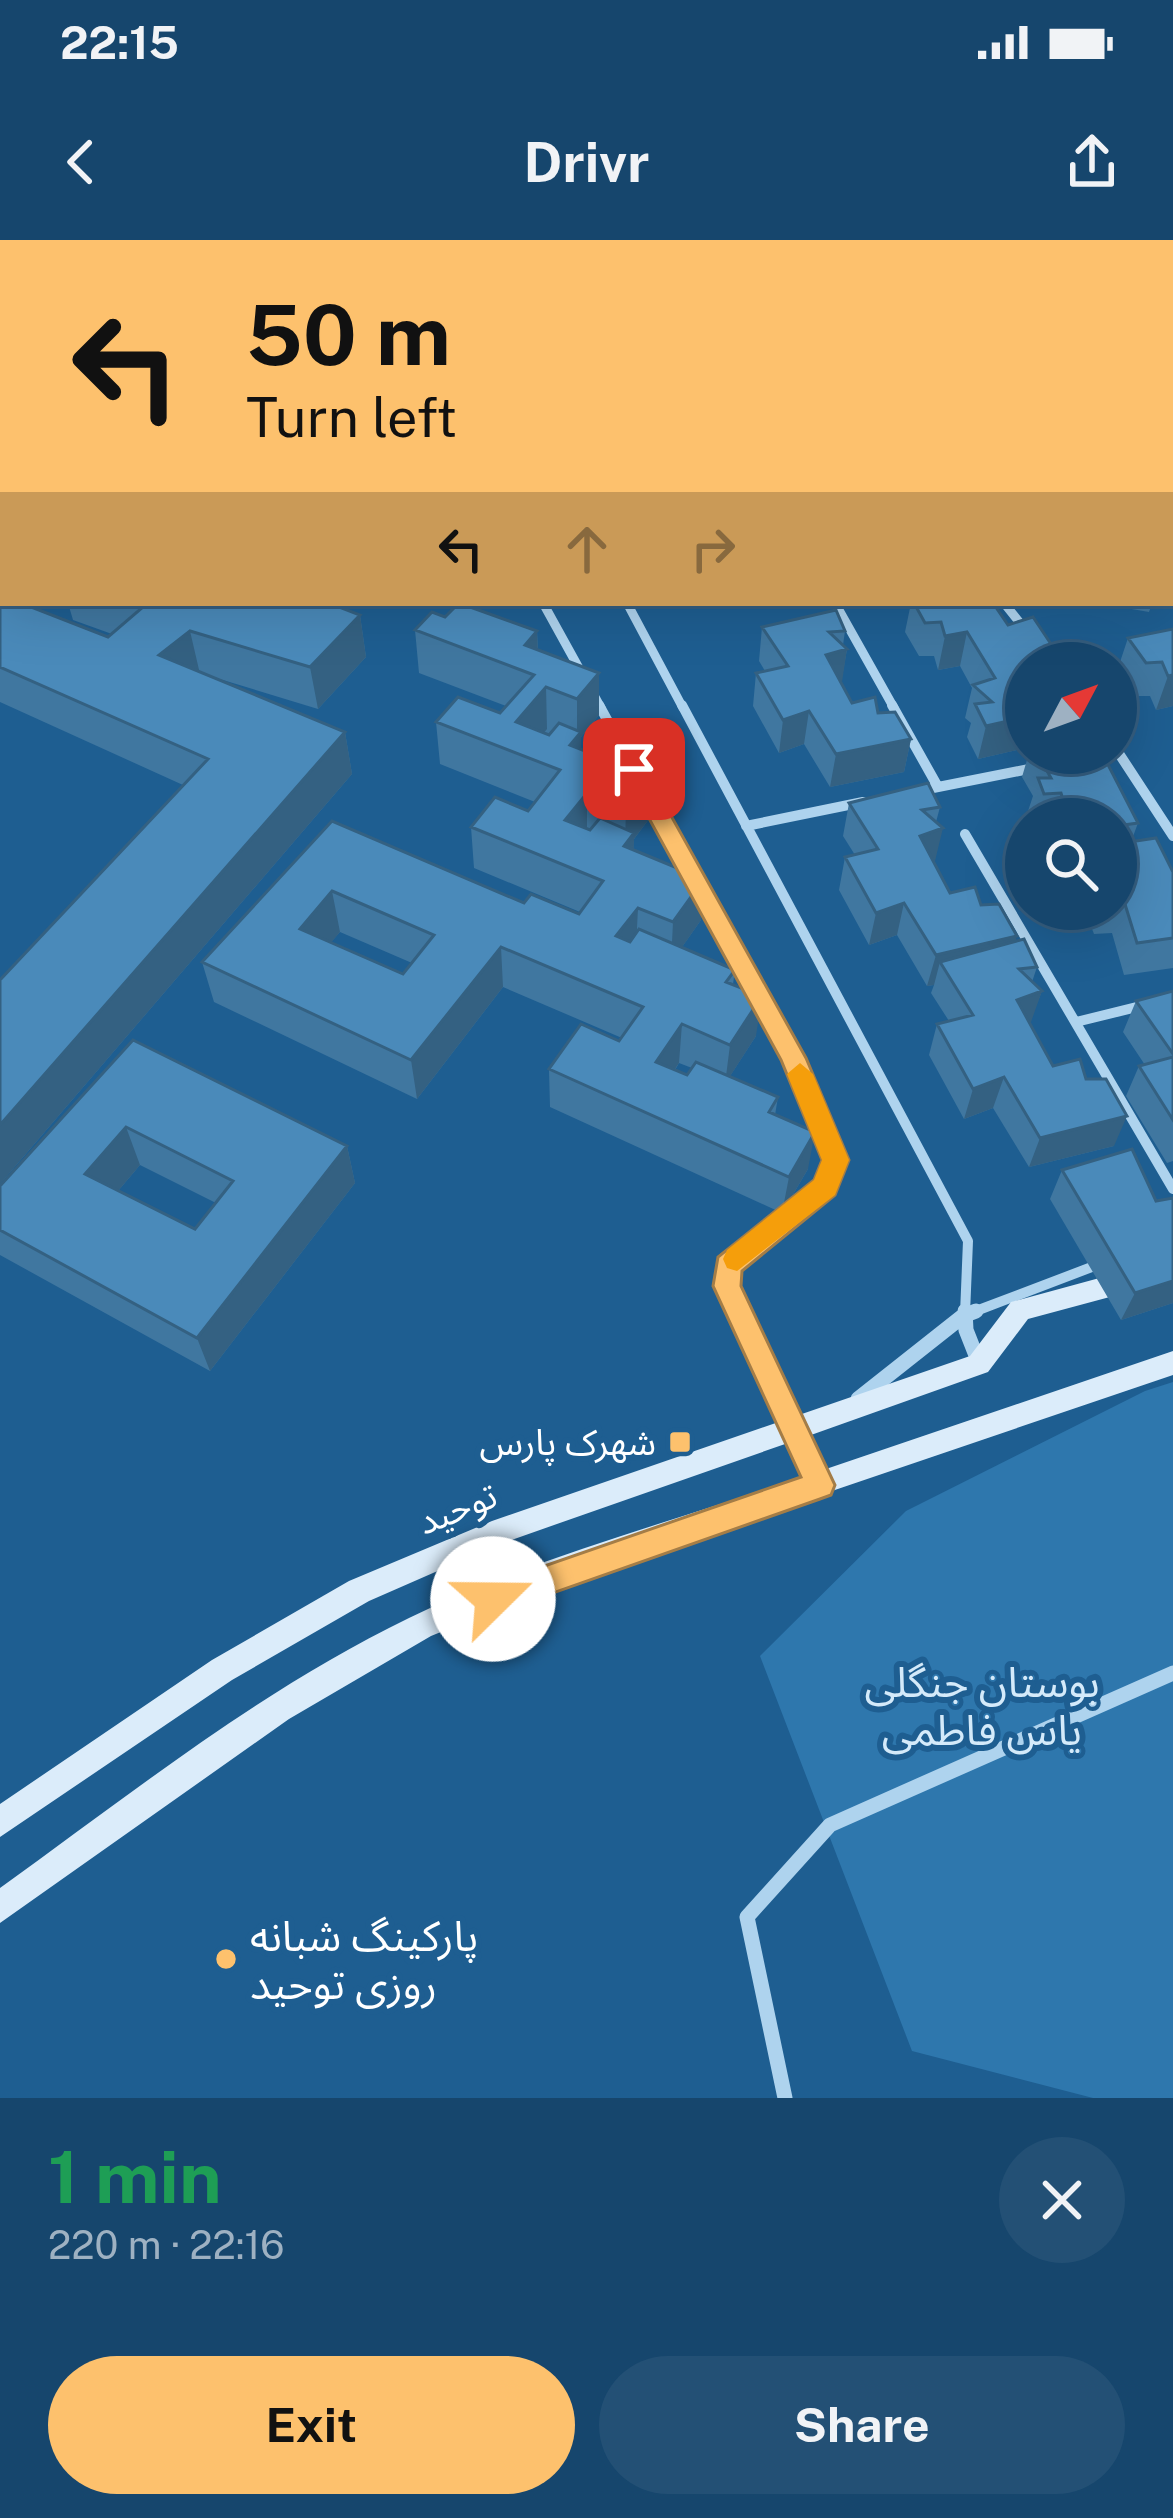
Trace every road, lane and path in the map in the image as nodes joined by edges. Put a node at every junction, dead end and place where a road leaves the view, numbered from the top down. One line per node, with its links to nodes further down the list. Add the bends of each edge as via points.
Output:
1 (545, 606): 23 (street, via 793,1058 835,1160 826,1187 728,1266 727,1286)
2 (629, 606): 11 (street)
3 (837, 606): 8 (street)
4 (1006, 606): 5 (street)
5 (1034, 642)
6 (1007, 774): 8 (street)
7 (1131, 774): 13 (street)
8 (938, 788): 9 (street)
9 (895, 796)
10 (874, 800): 11 (street)
11 (746, 826): 19 (street, via 968,1241)
12 (965, 834): 15 (street)
13 (1173, 836)
14 (1173, 998): 15 (street)
15 (1076, 1022): 16 (street)
16 (1173, 1190)
17 (1110, 1259): 19 (street)
18 (1173, 1269): 21 (main road, via 1019,1310)
19 (963, 1316): 21 (street, via 964,1339); 22 (street)
20 (1173, 1363): 24 (main road)
21 (979, 1364): 22 (main road, توحید)
22 (840, 1414): 23 (main road, توحید)
23 (795, 1430): 24 (main road); 26 (main road, توحید, via 492,1534 359,1591 222,1670)
24 (820, 1485): 27 (main road, via 530,1582 380,1648 258,1722)
25 (1173, 1673): 28 (street, via 830,1825 747,1917)
26 (0, 1822)
27 (0, 1907)
28 (785, 2098)

